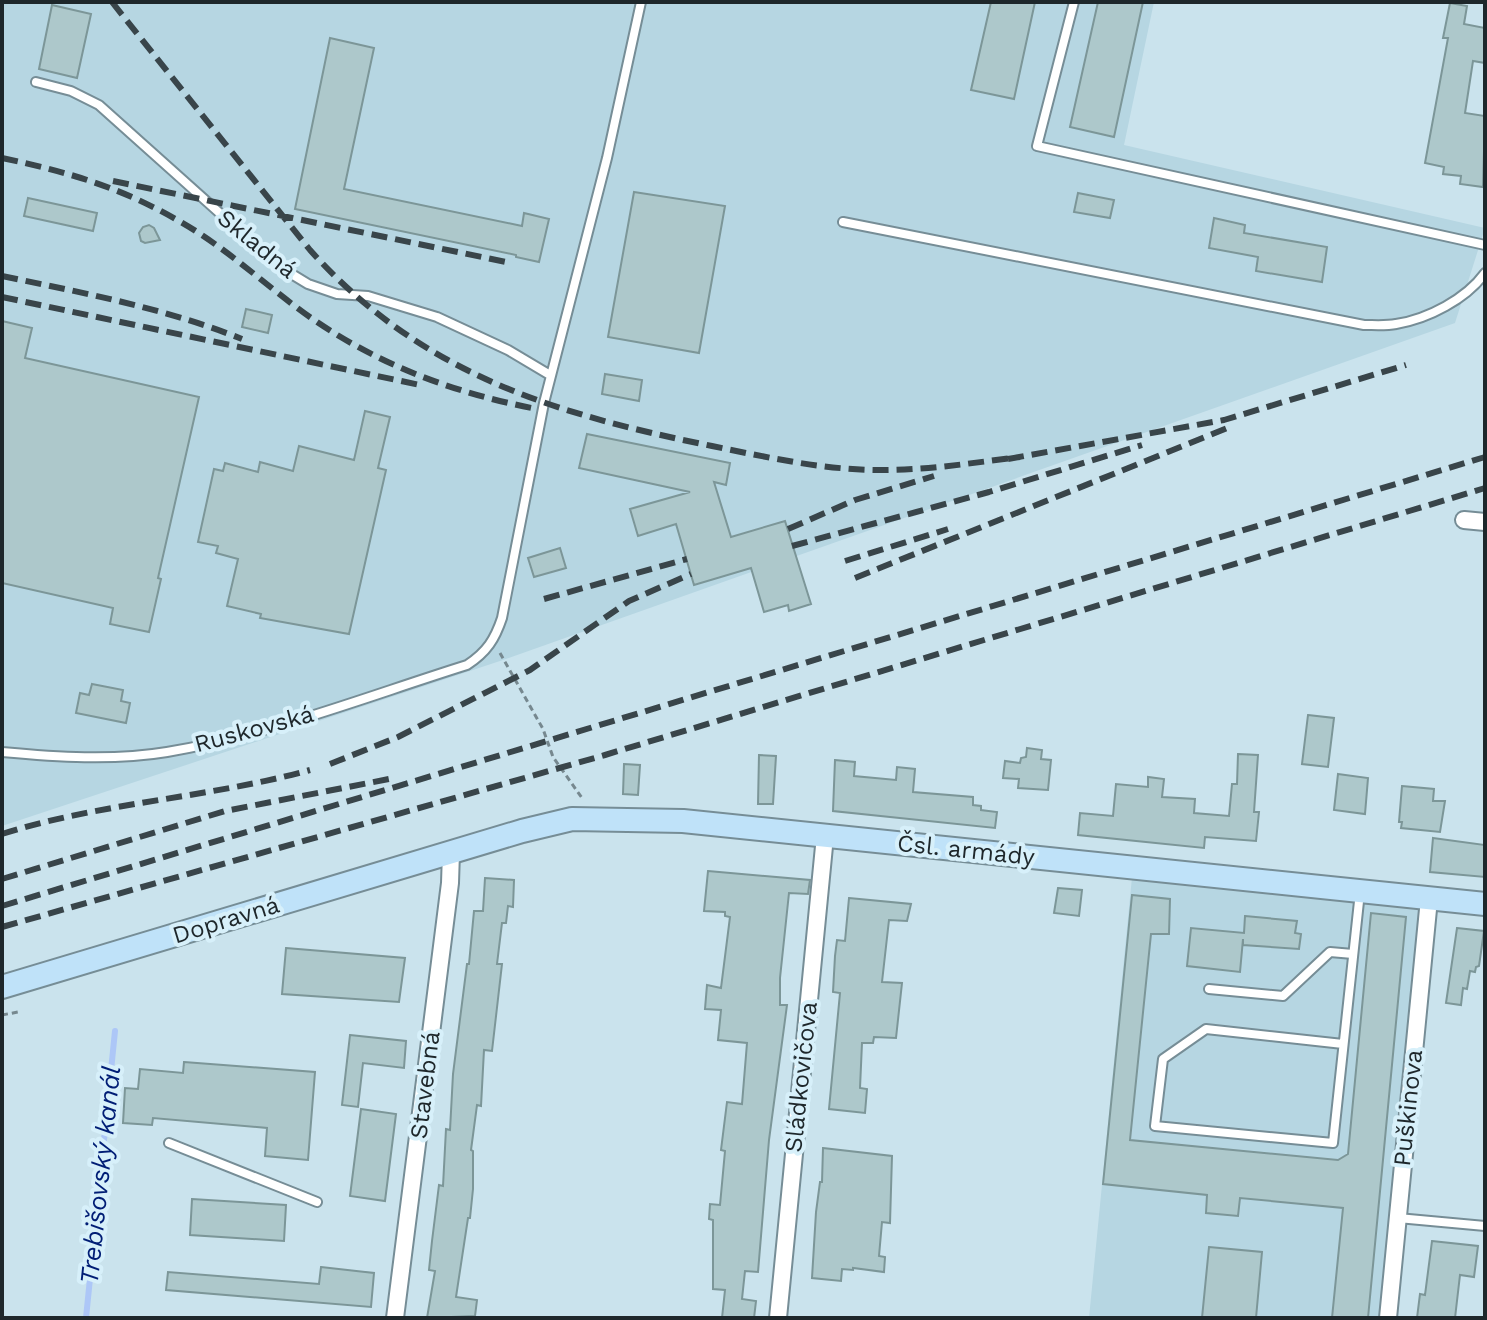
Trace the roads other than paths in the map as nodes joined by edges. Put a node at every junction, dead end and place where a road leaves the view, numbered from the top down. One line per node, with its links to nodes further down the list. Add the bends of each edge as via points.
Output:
1 (641, 2): 7 (lane)
2 (1074, 2): 5 (lane, via 1037,146)
3 (36, 82): 7 (lane, Skladná, via 99,105 280,267 308,284 437,317)
4 (843, 222): 6 (lane, via 1364,325 1425,316 1463,295)
5 (1485, 245)
6 (1485, 273)
7 (550, 375): 10 (lane, Ruskovská, via 502,618 482,656 221,741 104,757)
8 (1464, 520): 9 (street)
9 (1485, 522)
10 (2, 752)
11 (825, 836): 12 (street, Čsl. armády, via 683,821 572,819); 13 (street, Čsl. armády); 25 (street, Sládkovičova)
12 (451, 852): 17 (street, Dopravná); 24 (street, Stavebná)
13 (1360, 891): 14 (street, Čsl. armády); 16 (lane)
14 (1429, 899): 15 (street, Čsl. armády); 22 (street, Puškinova)
15 (1485, 904)
16 (1353, 954): 18 (lane, via 1330,952 1283,996); 19 (lane)
17 (2, 987)
18 (1209, 989)
19 (1343, 1044): 19 (lane, via 1333,1143 1155,1126 1163,1059 1206,1029)
20 (169, 1143): 21 (lane)
21 (317, 1202)
22 (1398, 1218): 23 (lane); 26 (street, Puškinova)
23 (1485, 1226)
24 (395, 1318)
25 (778, 1318)
26 (1388, 1318)

